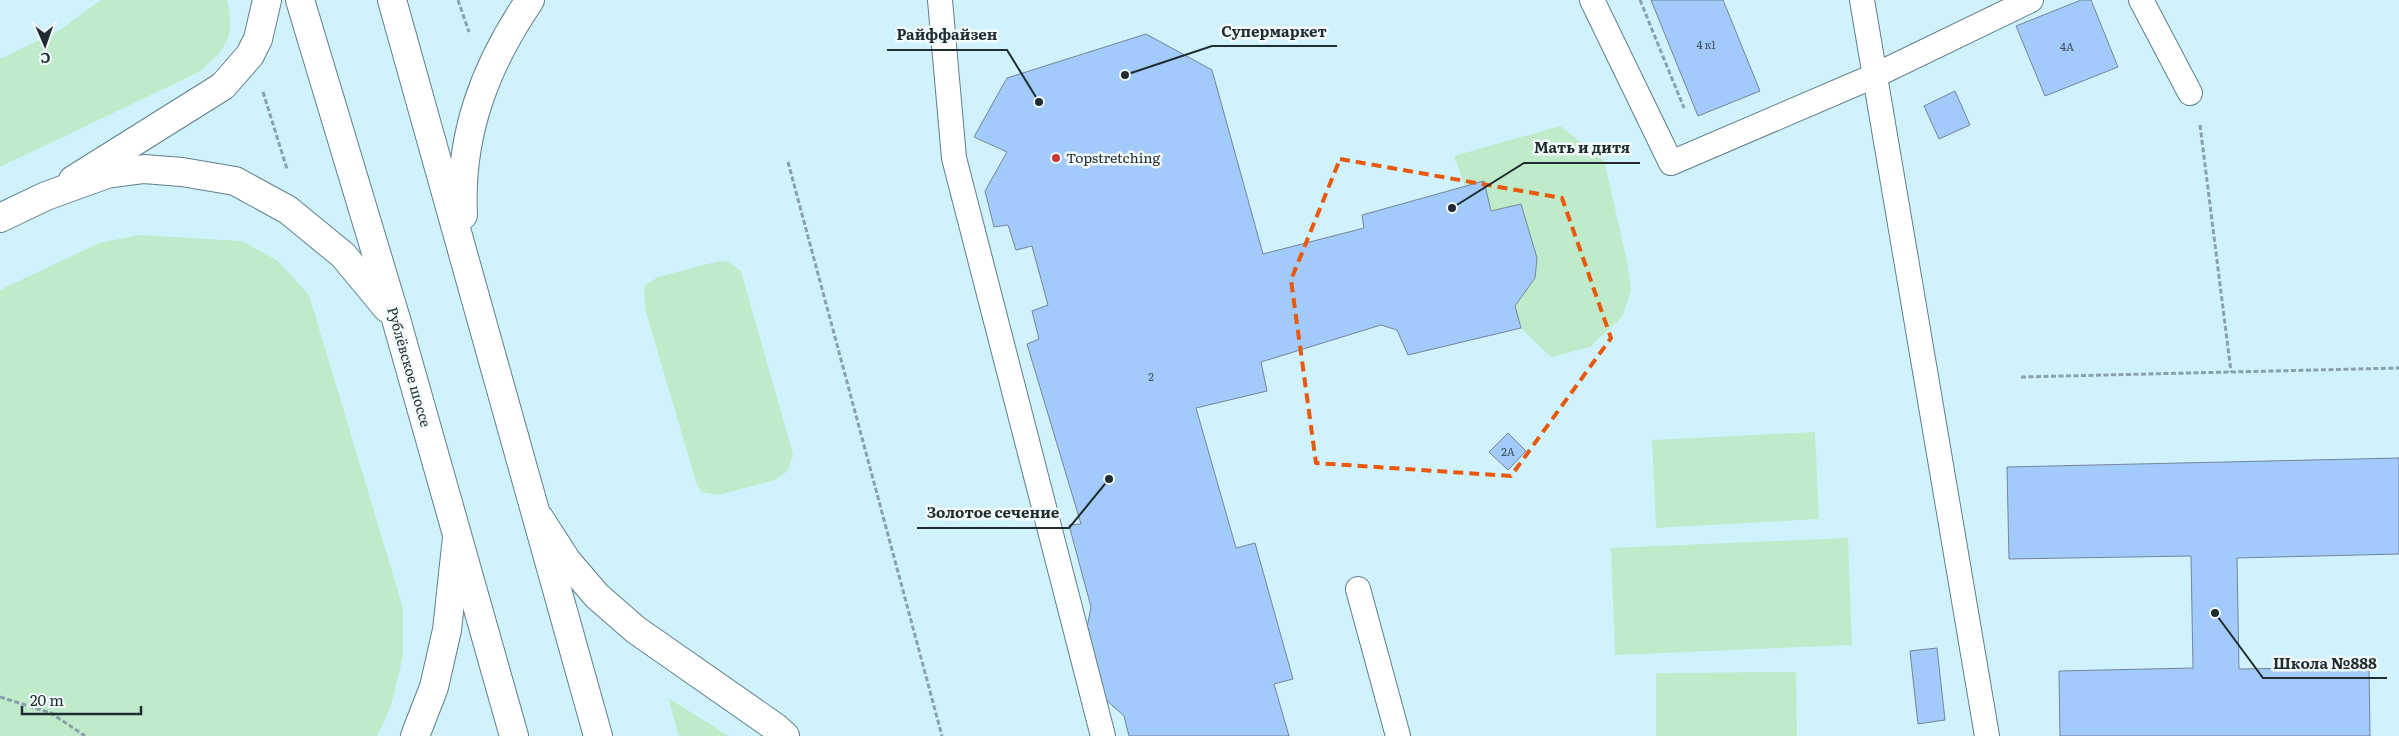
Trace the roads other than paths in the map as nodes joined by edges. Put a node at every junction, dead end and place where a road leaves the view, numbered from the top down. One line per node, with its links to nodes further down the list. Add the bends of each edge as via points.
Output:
1 (267, 0): 12 (main road, via 258,39 250,55 223,86)
2 (300, 0): 15 (main road, Рублёвское шоссе)
3 (392, 0): 14 (main road)
4 (530, 0): 14 (main road, via 485,79 469,134 462,186)
5 (940, 0): 23 (lane, via 954,158)
6 (1592, 0): 10 (lane, via 1670,163)
7 (1862, 0): 10 (lane)
8 (2031, 0): 10 (lane)
9 (2141, 0): 11 (lane)
10 (1874, 76): 25 (lane)
11 (2190, 93)
12 (46, 196): 13 (main road); 15 (main road, via 107,174 144,169 235,181 288,210 343,255)
13 (0, 218)
14 (465, 254): 16 (main road)
15 (396, 319): 17 (main road, Рублёвское шоссе)
16 (535, 511): 21 (main road); 22 (main road, via 567,561 603,602 636,630 776,726)
17 (457, 537): 19 (main road, via 447,630 434,687); 20 (main road, Рублёвское шоссе)
18 (1358, 589): 24 (lane)
19 (415, 736)
20 (514, 736)
21 (598, 736)
22 (785, 736)
23 (1103, 736)
24 (1398, 736)
25 (1987, 736)

